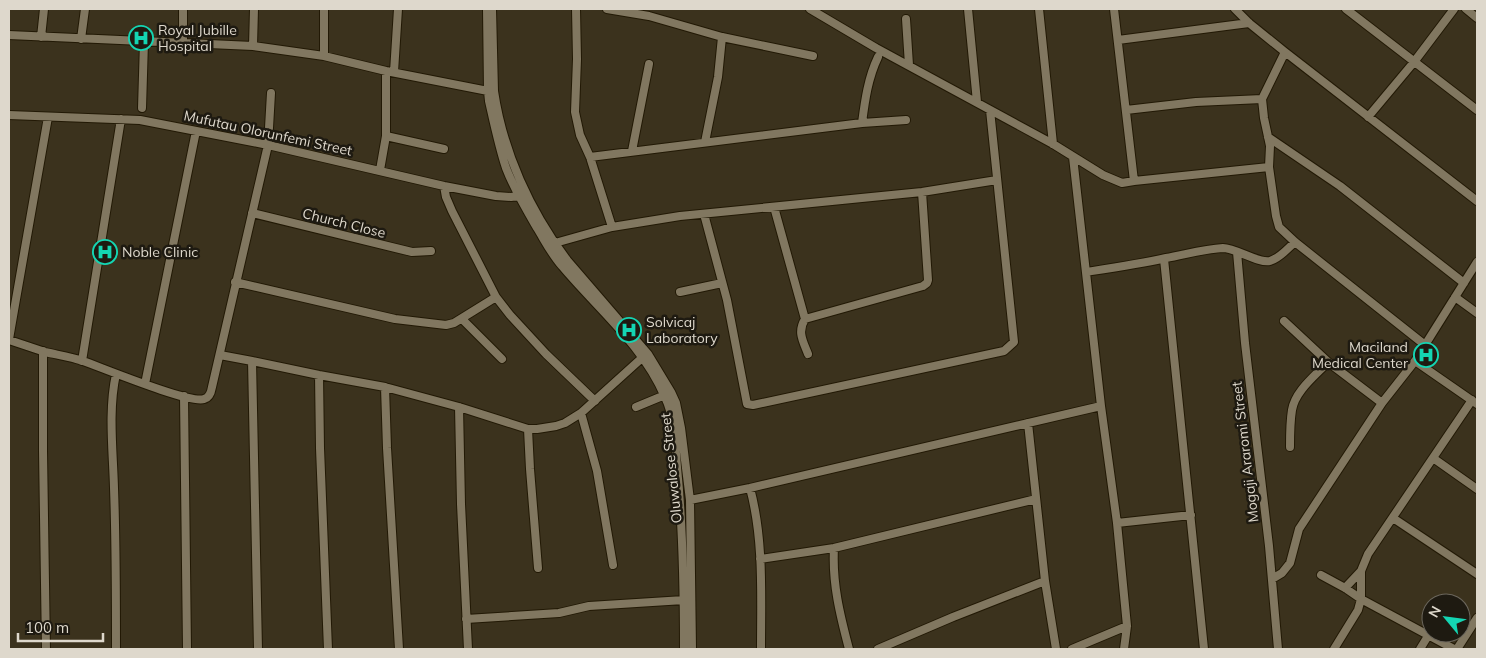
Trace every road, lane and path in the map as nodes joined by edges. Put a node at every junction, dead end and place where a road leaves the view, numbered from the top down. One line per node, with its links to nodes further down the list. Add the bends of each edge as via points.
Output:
1 (44, 9): 23 (street)
2 (84, 9): 25 (street)
3 (182, 9): 28 (street)
4 (254, 9): 29 (street)
5 (324, 9): 31 (street)
6 (398, 9): 37 (street)
7 (487, 9): 38 (street, Oluwalose Street)
8 (492, 9): 75 (street, Oluwalose Street, via 494,91 499,120 526,194)
9 (576, 9): 60 (street, via 575,112 580,135)
10 (607, 9): 24 (street, via 668,21)
11 (810, 9): 36 (street)
12 (968, 9): 41 (street)
13 (1039, 9): 56 (street)
14 (1114, 9): 26 (street)
15 (1235, 9): 21 (street)
16 (1346, 9): 34 (street)
17 (1454, 9): 34 (street)
18 (1466, 9): 19 (street)
19 (1477, 18)
20 (906, 19): 36 (street)
21 (1249, 23): 26 (street); 30 (street)
22 (9, 35): 23 (street)
23 (41, 37): 25 (street)
24 (722, 37): 32 (street); 55 (street)
25 (81, 39): 27 (street)
26 (1118, 40): 44 (street)
27 (144, 42): 28 (street); 42 (street)
28 (183, 44): 29 (street)
29 (253, 46): 31 (street)
30 (1285, 52): 40 (street); 48 (street)
31 (324, 56): 37 (street)
32 (812, 56)
33 (878, 57): 51 (street, via 868,83)
34 (1414, 62): 45 (street); 48 (street)
35 (649, 64): 59 (street)
36 (909, 65): 41 (street)
37 (390, 72): 38 (street); 53 (street)
38 (488, 91): 68 (street, Oluwalose Street, via 506,166)
39 (272, 93): 57 (street)
40 (1262, 99): 44 (street); 54 (street)
41 (977, 102): 43 (street)
42 (142, 108)
43 (990, 110): 56 (street); 64 (street)
44 (1126, 110): 65 (street)
45 (1477, 110)
46 (9, 115): 47 (street, Mufutau Olorunfemi Street)
47 (48, 117): 49 (street, Mufutau Olorunfemi Street); 91 (street)
48 (1368, 117): 69 (street)
49 (121, 119): 52 (street, Mufutau Olorunfemi Street); 98 (street)
50 (906, 120): 51 (street)
51 (862, 123): 55 (street)
52 (196, 131): 57 (street, Mufutau Olorunfemi Street); 104 (street)
53 (386, 136): 58 (street); 63 (street)
54 (1268, 137): 62 (street); 83 (street, via 1340,186)
55 (705, 142): 59 (street)
56 (1053, 144): 61 (street)
57 (268, 145): 63 (street, Mufutau Olorunfemi Street); 71 (street)
58 (444, 149)
59 (632, 151): 60 (street)
60 (590, 157): 73 (street)
61 (1072, 157): 65 (street, via 1122,184); 80 (street)
62 (1269, 167): 65 (street); 74 (street, via 1279,227)
63 (380, 170): 66 (street, Mufutau Olorunfemi Street)
64 (996, 180): 67 (street); 82 (street, via 1014,342 1004,351 750,405 747,404)
65 (1134, 181)
66 (444, 186): 68 (street, Mufutau Olorunfemi Street, via 496,196); 85 (street, via 452,210)
67 (922, 192): 70 (street); 89 (street, via 927,283)
68 (519, 196): 96 (street, Oluwalose Street, via 562,266)
69 (1477, 201)
70 (774, 207): 72 (street); 89 (street)
71 (252, 213): 76 (street, Church Close, via 412,252); 81 (street)
72 (704, 214): 73 (street); 82 (street)
73 (612, 227): 75 (street)
74 (1294, 242): 77 (street, via 1278,258 1268,262); 92 (street)
75 (555, 243): 122 (street, Oluwalose Street, via 648,354 671,392 681,428)
76 (431, 251)
77 (1237, 252): 78 (street, via 1221,248); 133 (street, Mogaji Araromi Street)
78 (1164, 259): 80 (street); 123 (street)
79 (1477, 262): 83 (street)
80 (1086, 272): 111 (street)
81 (235, 282): 88 (street, via 395,319 451,325); 95 (street)
82 (722, 283): 84 (street)
83 (1464, 283): 86 (street)
84 (680, 292)
85 (496, 297): 88 (street); 108 (street, via 546,354)
86 (1455, 297): 87 (street); 92 (street)
87 (1477, 313)
88 (462, 319): 97 (street)
89 (805, 319): 94 (street, via 800,326)
90 (1284, 321): 101 (street)
91 (9, 339): 93 (street)
92 (1425, 345): 100 (street)
93 (43, 351): 98 (street); 144 (street)
94 (808, 354)
95 (220, 355): 99 (street); 107 (street, via 210,394 199,400)
96 (643, 357): 106 (street, Oluwalose Street); 108 (street)
97 (502, 359)
98 (82, 361): 102 (street)
99 (252, 361): 103 (street); 147 (street)
100 (1416, 361): 109 (street); 110 (street)
101 (1328, 362): 110 (street); 117 (street, via 1295,400)
102 (116, 374): 104 (street); 145 (street, via 112,395)
103 (319, 375): 105 (street); 148 (street)
104 (145, 384): 107 (street)
105 (385, 387): 112 (street); 149 (street)
106 (665, 395): 113 (street); 137 (street, Oluwalose Street, via 674,430 681,502)
107 (184, 396): 146 (street)
108 (595, 401): 114 (street)
109 (1474, 402): 118 (street)
110 (1382, 403): 133 (street, via 1299,529 1290,563)
111 (1101, 406): 115 (street); 125 (street)
112 (459, 407): 116 (street); 139 (street)
113 (636, 407)
114 (581, 413): 116 (street, via 556,426); 128 (street, via 598,471)
115 (1028, 423): 119 (street); 121 (street)
116 (528, 429): 129 (street)
117 (1290, 447)
118 (1433, 458): 120 (street); 124 (street)
119 (750, 488): 122 (street); 127 (street)
120 (1477, 489)
121 (1036, 498): 126 (street); 134 (street)
122 (690, 500): 140 (street, Oluwalose Street)
123 (1191, 515): 125 (street); 159 (street)
124 (1393, 518): 130 (street, via 1368,554); 132 (street)
125 (1117, 523): 141 (street)
126 (834, 548): 127 (street); 154 (street, via 835,586)
127 (760, 559): 153 (street)
128 (613, 565)
129 (538, 568)
130 (1361, 571): 135 (street); 136 (street)
131 (1321, 574): 135 (street)
132 (1477, 574)
133 (1272, 579): 160 (street, Mogaji Araromi Street)
134 (1045, 581): 155 (street); 156 (street)
135 (1345, 588): 136 (street)
136 (1361, 599): 142 (street); 161 (street, via 1358,610)
137 (684, 600): 139 (street); 140 (street, Oluwalose Street)
138 (1477, 618): 162 (street)
139 (466, 619): 150 (street)
140 (688, 622): 151 (street, Oluwalose Street); 152 (street, Oluwalose Street)
141 (1127, 626): 157 (street); 158 (street)
142 (1421, 632)
143 (1443, 643): 162 (street)
144 (46, 649)
145 (116, 649)
146 (187, 649)
147 (258, 649)
148 (328, 649)
149 (399, 649)
150 (468, 649)
151 (684, 649)
152 (692, 649)
153 (761, 649)
154 (849, 649)
155 (878, 649)
156 (1056, 649)
157 (1072, 649)
158 (1124, 649)
159 (1204, 649)
160 (1278, 649)
161 (1334, 649)
162 (1456, 649)

